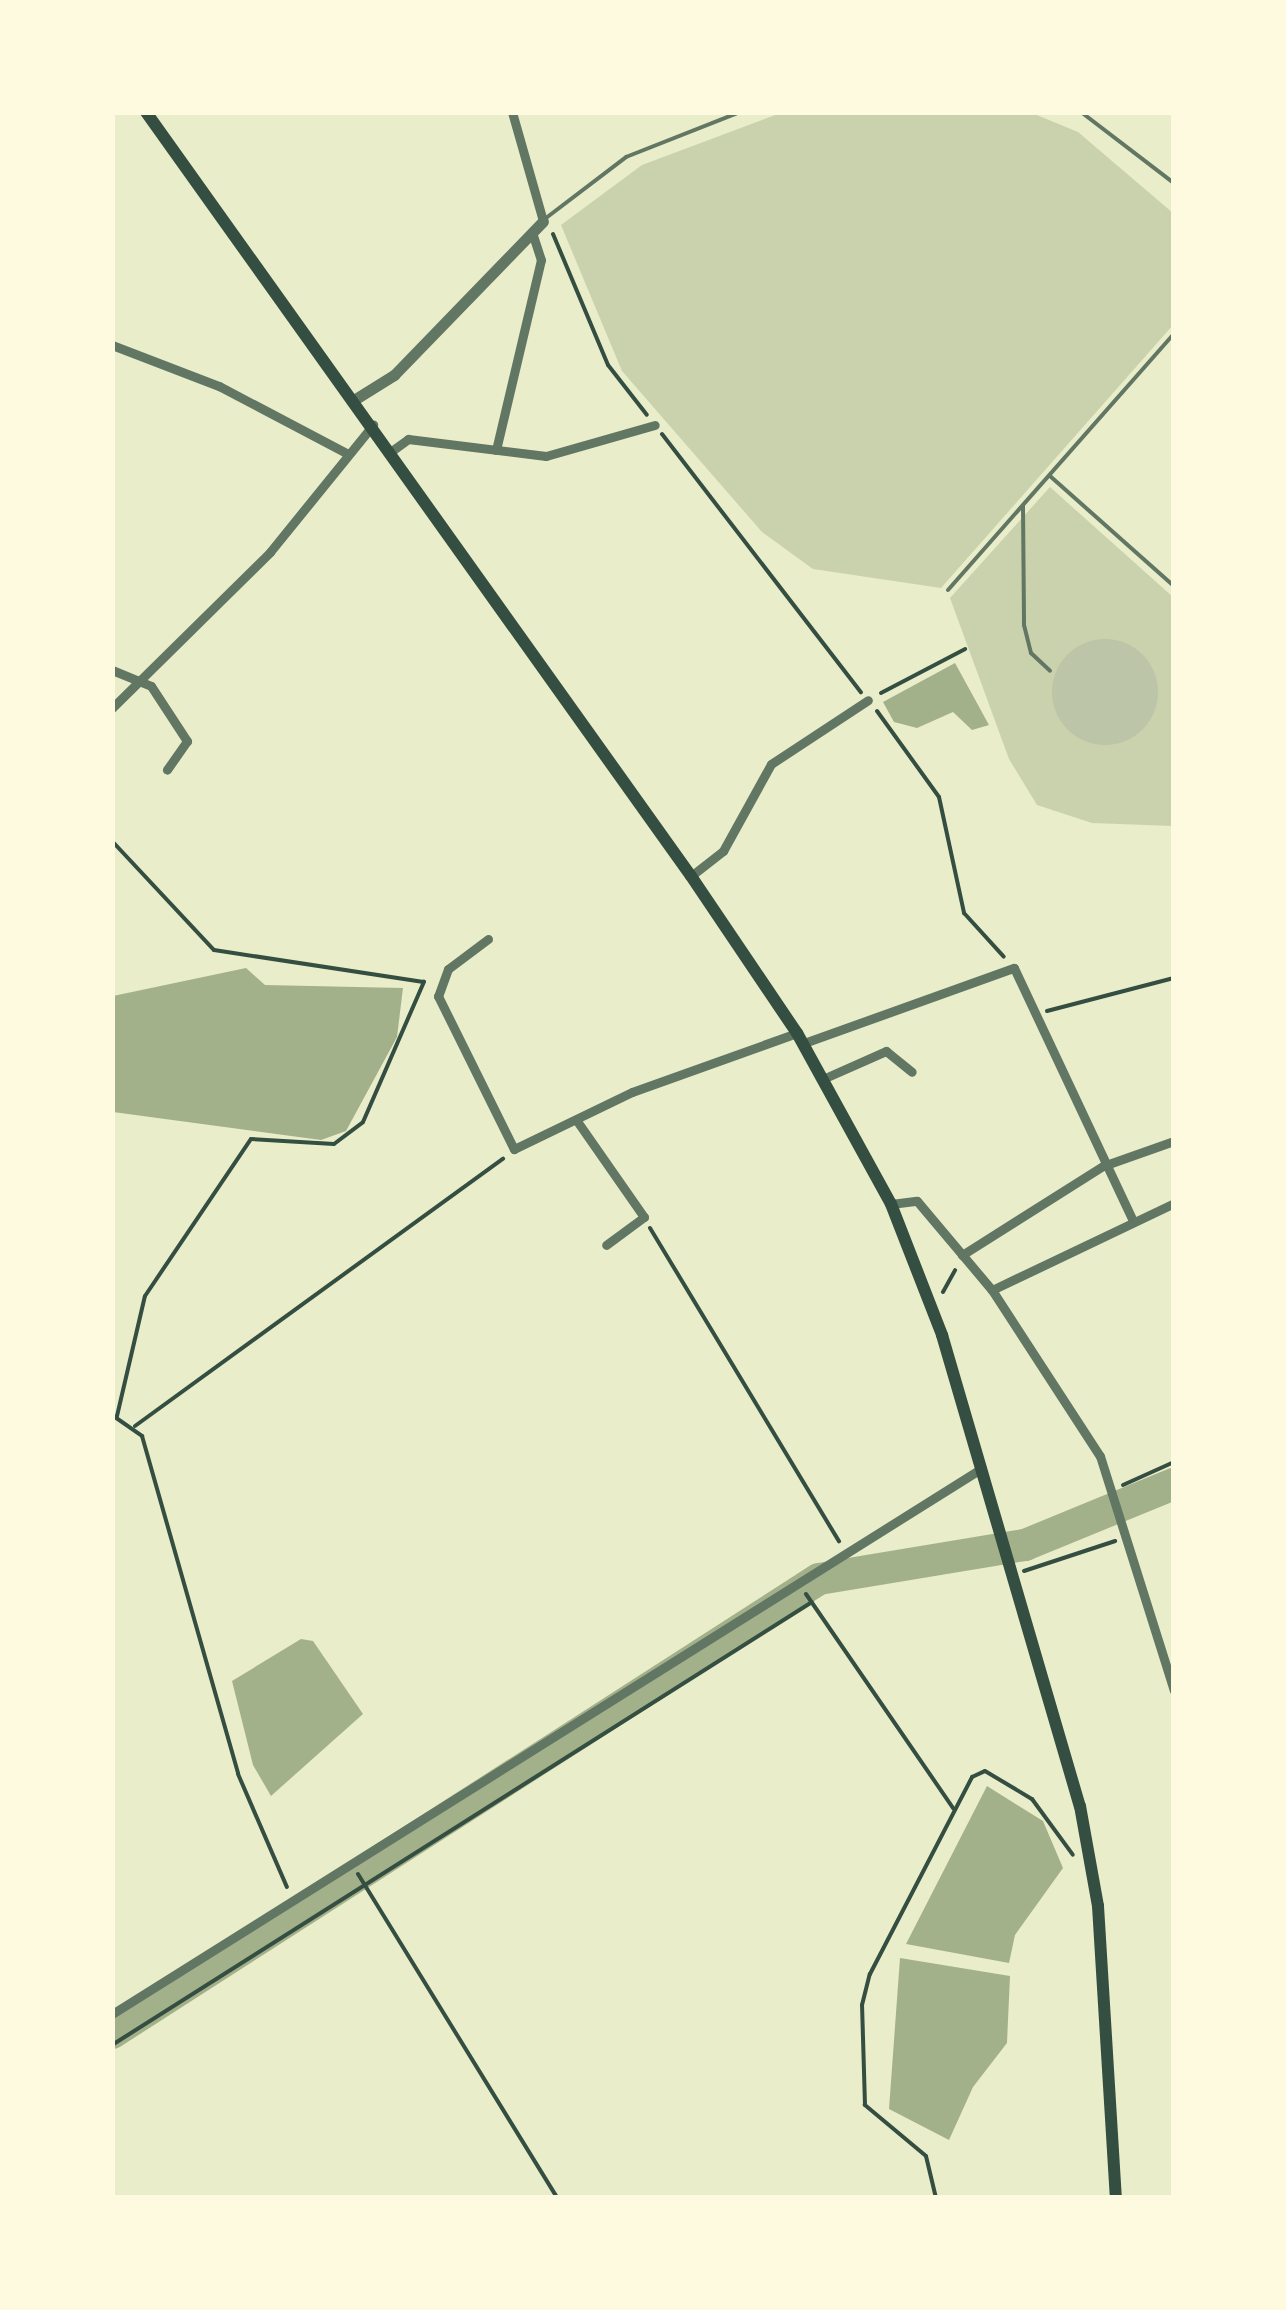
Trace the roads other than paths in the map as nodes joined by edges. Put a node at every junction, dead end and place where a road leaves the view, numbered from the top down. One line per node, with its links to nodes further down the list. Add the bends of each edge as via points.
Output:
1 (146, 112): 10 (main road)
2 (512, 112): 6 (street)
3 (740, 112): 6 (lane, via 626,157)
4 (1082, 112): 5 (lane)
5 (1174, 183)
6 (543, 221): 7 (street)
7 (532, 233): 10 (street, via 394,375); 14 (street, via 542,260)
8 (1174, 334): 16 (lane)
9 (112, 345): 15 (street, via 218,386)
10 (357, 398): 11 (main road)
11 (375, 424): 13 (main road); 15 (street)
12 (655, 426): 14 (street, via 572,453)
13 (393, 450): 14 (street, via 408,439); 26 (main road)
14 (496, 450)
15 (348, 454): 22 (street, via 270,552)
16 (1049, 475): 17 (lane); 18 (lane)
17 (1023, 505): 19 (lane); 21 (lane, via 1024,626 1031,653)
18 (1174, 586)
19 (948, 590)
20 (112, 670): 22 (street)
21 (1050, 671)
22 (142, 680): 24 (street); 25 (street, via 186,740)
23 (868, 700): 26 (street, via 771,764 723,851)
24 (112, 708)
25 (167, 770)
26 (692, 876): 28 (main road)
27 (488, 939): 31 (street, via 448,969 438,996 514,1148)
28 (801, 1038): 30 (main road); 31 (street); 33 (street, via 1014,968 1040,1013)
29 (912, 1072): 30 (street, via 886,1051)
30 (825, 1078): 35 (main road)
31 (577, 1121): 37 (street, via 644,1217)
32 (1174, 1141): 33 (street)
33 (1103, 1166): 36 (street); 38 (street)
34 (1174, 1203): 36 (street)
35 (891, 1204): 38 (street, via 917,1202); 40 (main road, via 930,1301)
36 (1132, 1219): 39 (street)
37 (606, 1245)
38 (964, 1257): 39 (street)
39 (992, 1290): 41 (street, via 1040,1353 1112,1489)
40 (982, 1468): 42 (street); 43 (main road, via 1093,1866)
41 (1174, 1691)
42 (112, 2014)
43 (1116, 2198)

